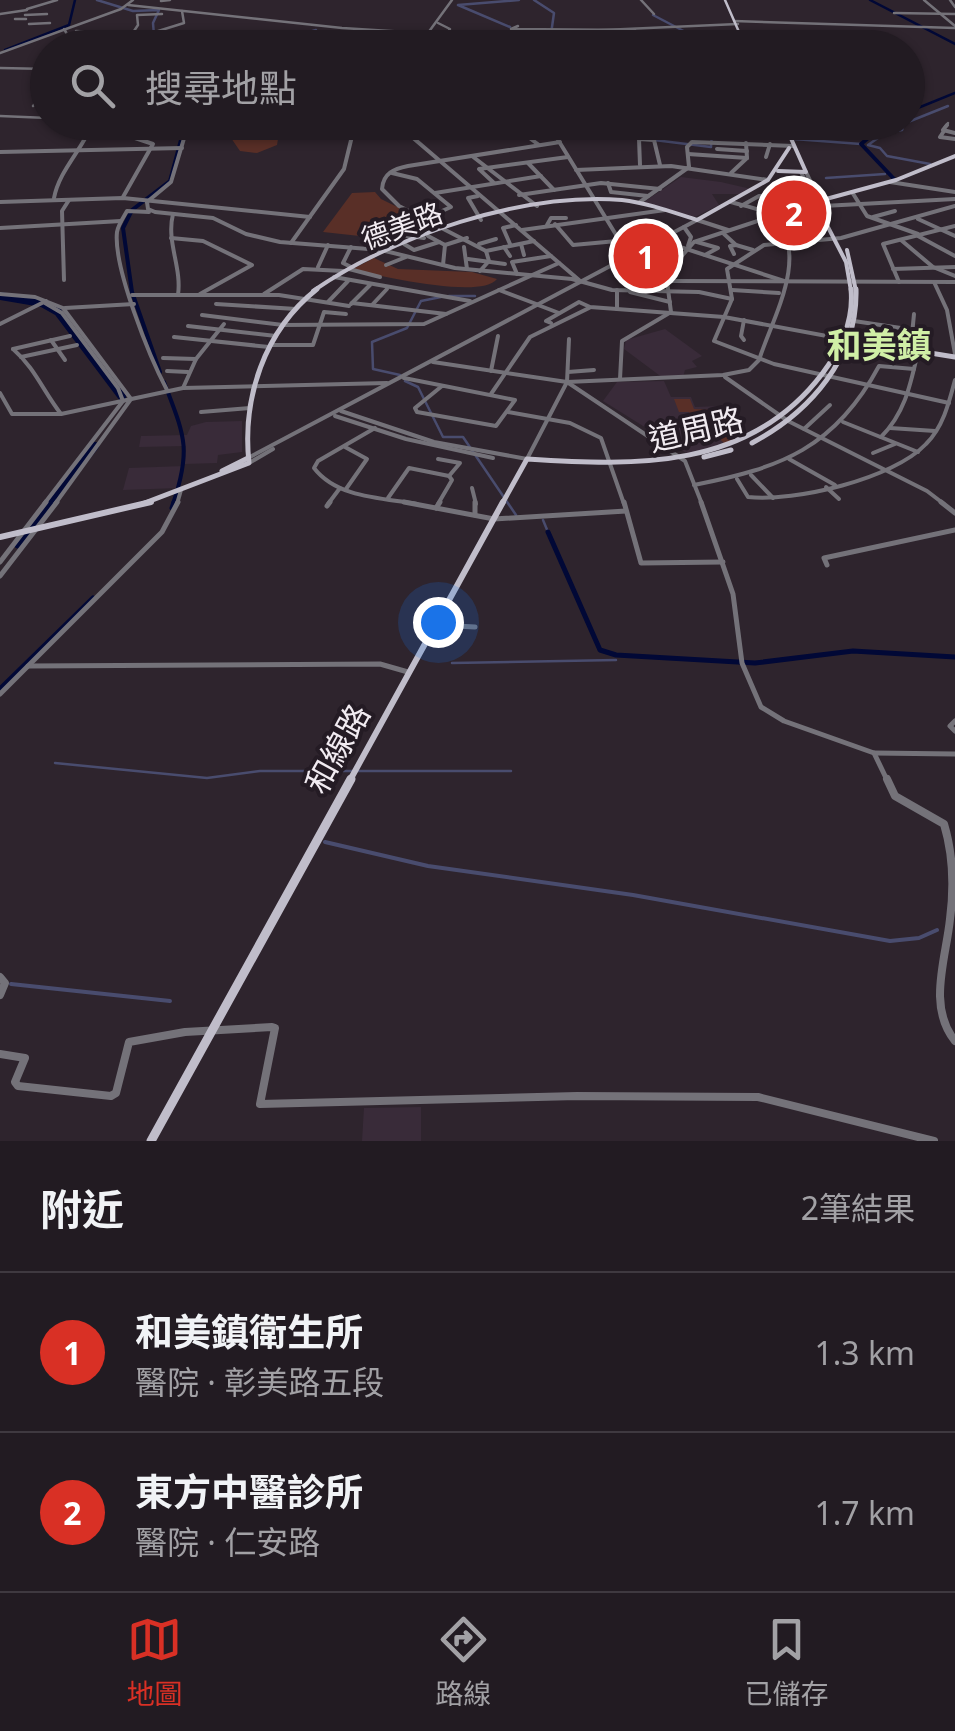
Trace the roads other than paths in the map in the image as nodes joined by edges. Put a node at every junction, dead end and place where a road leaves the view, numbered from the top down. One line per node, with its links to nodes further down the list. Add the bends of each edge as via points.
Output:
1 (58, 0): 13 (street)
2 (133, 0): 10 (street)
3 (161, 0): 4 (street)
4 (170, 0)
5 (452, 0): 33 (street)
6 (641, 0): 17 (street)
7 (727, 0): 24 (main road)
8 (924, 0): 18 (street)
9 (950, 0): 11 (street)
10 (128, 5): 12 (street); 29 (street)
11 (955, 6)
12 (182, 11): 31 (street, via 184,23); 32 (street)
13 (26, 13): 13 (street, via 45,12 36,14); 15 (street); 20 (street)
14 (896, 13): 18 (street)
15 (0, 14)
16 (162, 14): 30 (street, via 137,15)
17 (654, 14)
18 (940, 14): 19 (street); 28 (street)
19 (955, 14)
20 (15, 18)
21 (51, 21): 23 (street)
22 (753, 21): 24 (street); 26 (street); 28 (street)
23 (30, 22)
24 (736, 22): 36 (street); 37 (main road)
25 (438, 23): 34 (street)
26 (758, 25)
27 (518, 26): 35 (street, via 511,29)
28 (955, 27)
29 (60, 29)
30 (135, 30)
31 (161, 30)
32 (376, 30)
33 (430, 30)
34 (449, 30)
35 (632, 30)
36 (668, 30)
37 (739, 30)
38 (30, 40): 40 (street)
39 (0, 48): 40 (street)
40 (9, 48): 41 (street)
41 (0, 54)
42 (0, 68): 43 (street)
43 (30, 68)
44 (0, 116): 45 (street)
45 (30, 117)
46 (948, 123): 47 (street)
47 (944, 131): 48 (street); 49 (street, via 940,137)
48 (955, 133)
49 (955, 139)
50 (84, 140): 65 (street)
51 (141, 140): 63 (street, via 153,144)
52 (187, 140): 62 (street)
53 (352, 140): 129 (street, via 346,164)
54 (415, 140): 74 (street)
55 (532, 140): 60 (street)
56 (788, 140): 61 (main road)
57 (560, 142): 60 (street); 71 (street)
58 (746, 143): 59 (street); 66 (street); 68 (street, via 692,142)
59 (770, 144): 61 (street); 72 (street)
60 (540, 145): 69 (street)
61 (790, 147): 82 (main road); 85 (main road)
62 (182, 148): 63 (street); 111 (street, via 172,182)
63 (150, 149): 65 (street); 106 (street)
64 (716, 149): 66 (street)
65 (79, 150): 67 (street); 105 (street, via 58,174)
66 (747, 151): 73 (street)
67 (0, 152)
68 (688, 154): 73 (street); 80 (street)
69 (472, 156): 74 (street); 79 (street)
70 (955, 156): 90 (main road)
71 (568, 157): 75 (street); 81 (street)
72 (766, 157)
73 (747, 158): 86 (street)
74 (438, 161): 83 (street); 94 (street)
75 (527, 162): 76 (street); 87 (street)
76 (515, 164): 79 (street); 84 (street)
77 (640, 166): 78 (street); 78 (street, via 636,140 654,140); 81 (street)
78 (660, 166): 80 (street)
79 (487, 167): 89 (street); 91 (street, via 479,169)
80 (689, 167): 86 (street); 97 (street)
81 (576, 170): 93 (street)
82 (778, 171): 85 (main road); 88 (main road)
83 (389, 172): 100 (street, via 413,177); 131 (street, via 381,184 385,195)
84 (519, 172)
85 (803, 172): 115 (street, 道周路)
86 (731, 173): 88 (street)
87 (541, 176): 89 (street); 96 (street)
88 (768, 180): 114 (main road)
89 (503, 181): 91 (street); 101 (street)
90 (892, 181): 98 (main road); 99 (street)
91 (494, 183): 94 (street)
92 (608, 183): 93 (street); 97 (street); 103 (street)
93 (584, 184): 96 (street); 109 (street)
94 (468, 187): 100 (street); 102 (street)
95 (781, 188): 118 (street, via 786,195 759,196)
96 (551, 190): 101 (street); 112 (street)
97 (660, 190): 104 (street)
98 (852, 192): 115 (main road); 116 (street)
99 (955, 192)
100 (434, 193): 131 (street, via 450,210)
101 (519, 195): 117 (street)
102 (479, 196): 126 (street); 134 (street, via 468,198)
103 (618, 196): 104 (street); 109 (main road, 德美路); 113 (main road, 德美路)
104 (650, 196): 113 (street)
105 (54, 198): 108 (street); 110 (street)
106 (122, 198): 108 (street); 111 (street)
107 (955, 199): 116 (street)
108 (69, 200): 140 (street)
109 (592, 200): 112 (main road, 德美路); 127 (street)
110 (0, 202)
111 (147, 202): 123 (street); 129 (street)
112 (561, 202): 117 (main road, 德美路)
113 (640, 202): 121 (main road, 德美路)
114 (731, 202): 118 (street); 135 (main road)
115 (819, 203): 116 (street); 120 (street); 158 (main road, 道周路)
116 (858, 204): 133 (street)
117 (537, 206): 126 (main road, 德美路)
118 (741, 206): 122 (street)
119 (955, 206): 130 (street)
120 (800, 207): 122 (street); 128 (street)
121 (665, 210): 127 (street); 135 (main road, 德美路)
122 (754, 210): 128 (street)
123 (155, 212): 125 (street); 136 (street, via 128,210)
124 (895, 212): 133 (street)
125 (172, 214): 156 (street); 165 (street, via 212,218)
126 (502, 215): 134 (main road, 德美路); 141 (street)
127 (602, 216): 137 (street); 163 (street)
128 (773, 216): 148 (street); 169 (street)
129 (310, 217): 165 (street)
130 (916, 217): 138 (street); 150 (street)
131 (424, 218): 146 (street)
132 (566, 218): 139 (street, via 551,218)
133 (870, 218): 138 (street)
134 (481, 220): 146 (main road, 德美路)
135 (697, 220): 143 (street); 148 (street)
136 (121, 221): 140 (street); 231 (street, via 117,236)
137 (555, 224): 139 (street); 163 (street, via 573,244)
138 (890, 224): 145 (street); 158 (street)
139 (548, 225): 147 (street)
140 (62, 226): 144 (street); 209 (street)
141 (516, 226): 147 (street); 171 (street, via 502,228)
142 (955, 226): 150 (street)
143 (684, 227): 160 (street); 175 (street)
144 (0, 228)
145 (902, 228): 149 (street); 153 (street)
146 (449, 230): 155 (main road, 德美路); 157 (street)
147 (522, 230): 162 (street)
148 (728, 230): 151 (street)
149 (894, 230)
150 (941, 230): 153 (street); 154 (street)
151 (722, 233): 164 (street); 172 (street)
152 (392, 234): 155 (street)
153 (919, 235): 161 (street); 185 (street)
154 (955, 236)
155 (426, 237): 166 (main road, 德美路); 167 (street)
156 (172, 238): 232 (street, via 182,278); 233 (street, via 219,247 252,264)
157 (467, 238): 167 (street); 176 (street)
158 (839, 238): 169 (street); 216 (main road, 道周路)
159 (496, 239): 176 (street)
160 (659, 240): 175 (street); 184 (street)
161 (901, 240): 197 (street); 199 (street, via 882,246)
162 (534, 241): 168 (street); 183 (street)
163 (617, 242): 184 (street)
164 (697, 242): 175 (street); 181 (street, via 718,248)
165 (290, 243): 170 (street)
166 (404, 244): 167 (street, via 414,250); 178 (main road, 德美路)
167 (442, 244): 194 (street)
168 (521, 244): 171 (street); 180 (street)
169 (789, 244): 177 (street); 213 (street)
170 (328, 245): 173 (street); 195 (street)
171 (512, 245): 174 (street)
172 (736, 245): 177 (street); 179 (street, via 730,246)
173 (351, 247): 178 (street); 200 (street, via 343,263)
174 (504, 247): 176 (street); 182 (street)
175 (686, 247): 181 (street); 204 (street)
176 (483, 248): 187 (street, via 465,249); 188 (street)
177 (754, 250): 192 (street)
178 (386, 251): 186 (street); 200 (main road, 德美路)
179 (734, 254)
180 (524, 255)
181 (705, 255): 192 (street)
182 (510, 256)
183 (552, 256): 190 (street); 203 (street, via 512,262)
184 (629, 256): 189 (street)
185 (955, 256)
186 (406, 257): 193 (street); 194 (street)
187 (468, 259): 188 (street); 201 (street)
188 (488, 261): 191 (street); 202 (street)
189 (618, 262): 196 (street); 211 (street)
190 (560, 263): 206 (street); 211 (street)
191 (505, 264)
192 (732, 264): 213 (street); 219 (street)
193 (386, 265)
194 (444, 265): 201 (street)
195 (318, 267): 200 (street); 234 (street)
196 (629, 267): 204 (street); 220 (street)
197 (932, 267): 198 (street); 199 (street); 208 (street)
198 (955, 267)
199 (893, 268): 217 (street)
200 (347, 269): 205 (street); 207 (main road, 德美路)
201 (467, 269): 202 (street)
202 (480, 271): 206 (street)
203 (517, 274)
204 (666, 274): 212 (street)
205 (380, 276)
206 (524, 276): 211 (street); 223 (street)
207 (334, 277): 210 (street); 237 (main road, 德美路)
208 (955, 279): 218 (street)
209 (64, 280)
210 (348, 281): 221 (street); 243 (street)
211 (582, 281): 224 (street); 250 (street)
212 (667, 281): 214 (street); 227 (street)
213 (785, 281): 216 (street); 219 (street); 229 (street)
214 (698, 282): 215 (street); 228 (street)
215 (714, 282): 219 (street); 235 (street)
216 (856, 282): 217 (street); 266 (main road, 道周路); 282 (main road, 道周路)
217 (899, 282): 218 (street)
218 (934, 282): 239 (street)
219 (730, 283): 226 (street)
220 (644, 284)
221 (370, 286): 222 (street); 247 (street)
222 (388, 289): 242 (street); 249 (street)
223 (498, 289): 242 (street); 250 (street)
224 (617, 290): 225 (street); 255 (street)
225 (631, 290): 227 (street); 244 (street)
226 (732, 290): 229 (street); 238 (street)
227 (669, 291): 228 (street); 244 (street)
228 (698, 292): 235 (street)
229 (779, 293): 268 (street)
230 (0, 295): 241 (street)
231 (132, 295): 232 (street); 245 (street)
232 (178, 295): 233 (street)
233 (197, 295): 234 (street)
234 (262, 295): 237 (street)
235 (714, 295): 238 (street)
236 (412, 296): 252 (street)
237 (304, 299): 243 (street); 254 (main road, 德美路)
238 (732, 300): 263 (street)
239 (942, 300): 240 (street); 283 (street)
240 (955, 300)
241 (46, 301): 253 (street); 269 (street)
242 (472, 301): 260 (street)
243 (328, 302): 247 (street)
244 (670, 302): 257 (street)
245 (134, 304): 253 (street); 317 (street)
246 (216, 304): 251 (street)
247 (350, 304): 249 (street); 259 (street)
248 (590, 304): 255 (street); 256 (street); 267 (street)
249 (372, 305): 252 (street)
250 (538, 305): 256 (street); 298 (street)
251 (238, 306): 254 (street); 264 (street)
252 (402, 307): 260 (street)
253 (60, 308): 321 (street)
254 (296, 309): 271 (main road, 德美路)
255 (618, 309): 261 (street)
256 (559, 312): 267 (street, via 546,321)
257 (671, 312): 261 (street); 263 (street)
258 (202, 314): 264 (street)
259 (346, 314): 272 (street, via 324,312); 273 (street)
260 (446, 314): 273 (street, via 424,324)
261 (660, 314): 309 (street, via 622,341)
262 (914, 314): 276 (street)
263 (722, 317): 265 (street); 297 (street, via 714,344)
264 (228, 318): 271 (street)
265 (744, 320): 268 (street); 286 (street)
266 (854, 321): 276 (street); 282 (main road, 道周路)
267 (551, 323): 304 (street, via 530,337)
268 (770, 323): 280 (street); 297 (street)
269 (0, 324)
270 (224, 324): 275 (street)
271 (283, 325): 272 (street); 278 (main road, 德美路)
272 (318, 325): 273 (street); 289 (street, via 313,345)
273 (342, 325)
274 (188, 326): 275 (street)
275 (219, 330): 278 (street); 287 (street)
276 (914, 330): 291 (street)
277 (70, 336): 285 (street)
278 (276, 336): 289 (main road, 德美路)
279 (498, 336): 300 (street)
280 (829, 336): 282 (main road)
281 (174, 337): 287 (street)
282 (846, 338): 291 (main road); 307 (main road, 道周路)
283 (954, 338): 292 (street)
284 (570, 339): 305 (street)
285 (51, 340): 290 (street); 293 (street, via 13,349)
286 (744, 340)
287 (209, 341): 289 (street); 295 (street)
288 (77, 345): 290 (street)
289 (270, 346): 313 (main road, 德美路)
290 (56, 350): 293 (street); 296 (street)
291 (914, 350): 292 (main road); 299 (street)
292 (955, 356)
293 (22, 357): 327 (street)
294 (163, 358): 295 (street)
295 (196, 359): 303 (street)
296 (65, 360)
297 (759, 360): 306 (street); 307 (street)
298 (432, 362): 300 (street); 308 (street)
299 (914, 368): 315 (street, via 882,364); 320 (street)
300 (491, 370): 304 (street)
301 (594, 370): 305 (street)
302 (167, 371): 303 (street)
303 (188, 372): 316 (street)
304 (504, 372): 311 (street); 319 (street)
305 (568, 372): 311 (street)
306 (723, 375): 309 (street); 330 (street)
307 (826, 376): 315 (street); 330 (main road, 道周路)
308 (401, 378): 312 (street); 314 (street)
309 (620, 379): 311 (street)
310 (955, 380): 322 (street)
311 (568, 382): 329 (street, 和線路); 343 (street)
312 (390, 383): 313 (street); 328 (street)
313 (254, 385): 316 (street); 324 (main road, 德美路)
314 (442, 386): 319 (street); 326 (street, via 417,412 496,426)
315 (871, 386): 320 (street); 331 (street)
316 (182, 388): 317 (street)
317 (167, 390): 321 (street)
318 (0, 392): 327 (street, via 12,414)
319 (490, 394): 326 (street, via 515,398)
320 (910, 394): 322 (street); 333 (street)
321 (127, 400): 327 (street); 367 (street); 367 (street, via 128,408)
322 (949, 403): 335 (street)
323 (830, 404): 334 (street)
324 (250, 408): 325 (street); 344 (main road, 德美路)
325 (201, 412)
326 (508, 412): 329 (street)
327 (61, 414)
328 (336, 414): 332 (street, 道周路); 344 (street); 345 (street, 道周路)
329 (546, 418): 345 (street, 和線路); 347 (street, via 596,434)
330 (786, 419): 334 (street); 343 (main road, 道周路, via 758,440)
331 (843, 422): 336 (street); 337 (street)
332 (376, 428): 339 (street); 345 (street, 道周路, via 435,447)
333 (890, 428): 335 (street); 336 (street)
334 (804, 430): 337 (street)
335 (935, 432): 341 (street)
336 (880, 437): 338 (street)
337 (823, 439): 346 (street); 348 (street)
338 (898, 444): 340 (street); 341 (street)
339 (346, 446): 356 (street, via 367,459); 356 (street, via 314,468 324,482)
340 (873, 452)
341 (918, 452): 348 (street)
342 (438, 459): 350 (street, via 460,463)
343 (684, 459): 347 (main road, 道周路); 352 (street)
344 (248, 460): 357 (main road)
345 (526, 460): 347 (main road, 道周路); 366 (main road, 和線路)
346 (790, 460): 349 (street); 353 (street)
347 (613, 465): 363 (street)
348 (884, 469): 353 (street); 364 (street)
349 (750, 474): 351 (street); 359 (street)
350 (449, 476): 358 (street, via 405,470); 362 (street)
351 (737, 479): 352 (street); 359 (street, via 748,497)
352 (694, 485): 371 (street)
353 (834, 485): 354 (street)
354 (826, 487): 359 (street); 360 (street)
355 (472, 488): 365 (street)
356 (342, 489): 358 (street); 361 (street)
357 (179, 492): 367 (main road); 376 (street, via 162,532)
358 (388, 498): 362 (street)
359 (773, 498)
360 (839, 499)
361 (327, 506)
362 (436, 508): 365 (street)
363 (626, 511): 366 (street); 371 (street, via 642,564)
364 (955, 513)
365 (475, 515): 366 (street)
366 (494, 518): 374 (main road, 和線路)
367 (30, 529): 369 (main road); 370 (street); 373 (street)
368 (955, 530): 372 (street, via 824,558)
369 (0, 535)
370 (0, 562)
371 (724, 562): 381 (street, via 742,663 761,707)
372 (828, 565)
373 (0, 576)
374 (437, 625): 375 (street); 377 (main road, 和線路)
375 (475, 627)
376 (28, 666): 377 (street, via 380,664); 378 (street)
377 (408, 672): 385 (main road, 和線路)
378 (0, 694)
379 (955, 721): 380 (street)
380 (955, 731)
381 (874, 753): 382 (street); 386 (street, via 895,796 937,817 946,830 951,914 942,1026)
382 (955, 754)
383 (0, 977): 384 (street)
384 (0, 995)
385 (213, 1031): 387 (street, via 129,1042 111,1096 18,1086 25,1058); 388 (main road, 和線路); 389 (street, via 275,1028 260,1104 758,1097)
386 (955, 1040)
387 (0, 1054)
388 (151, 1141)
389 (934, 1141)

